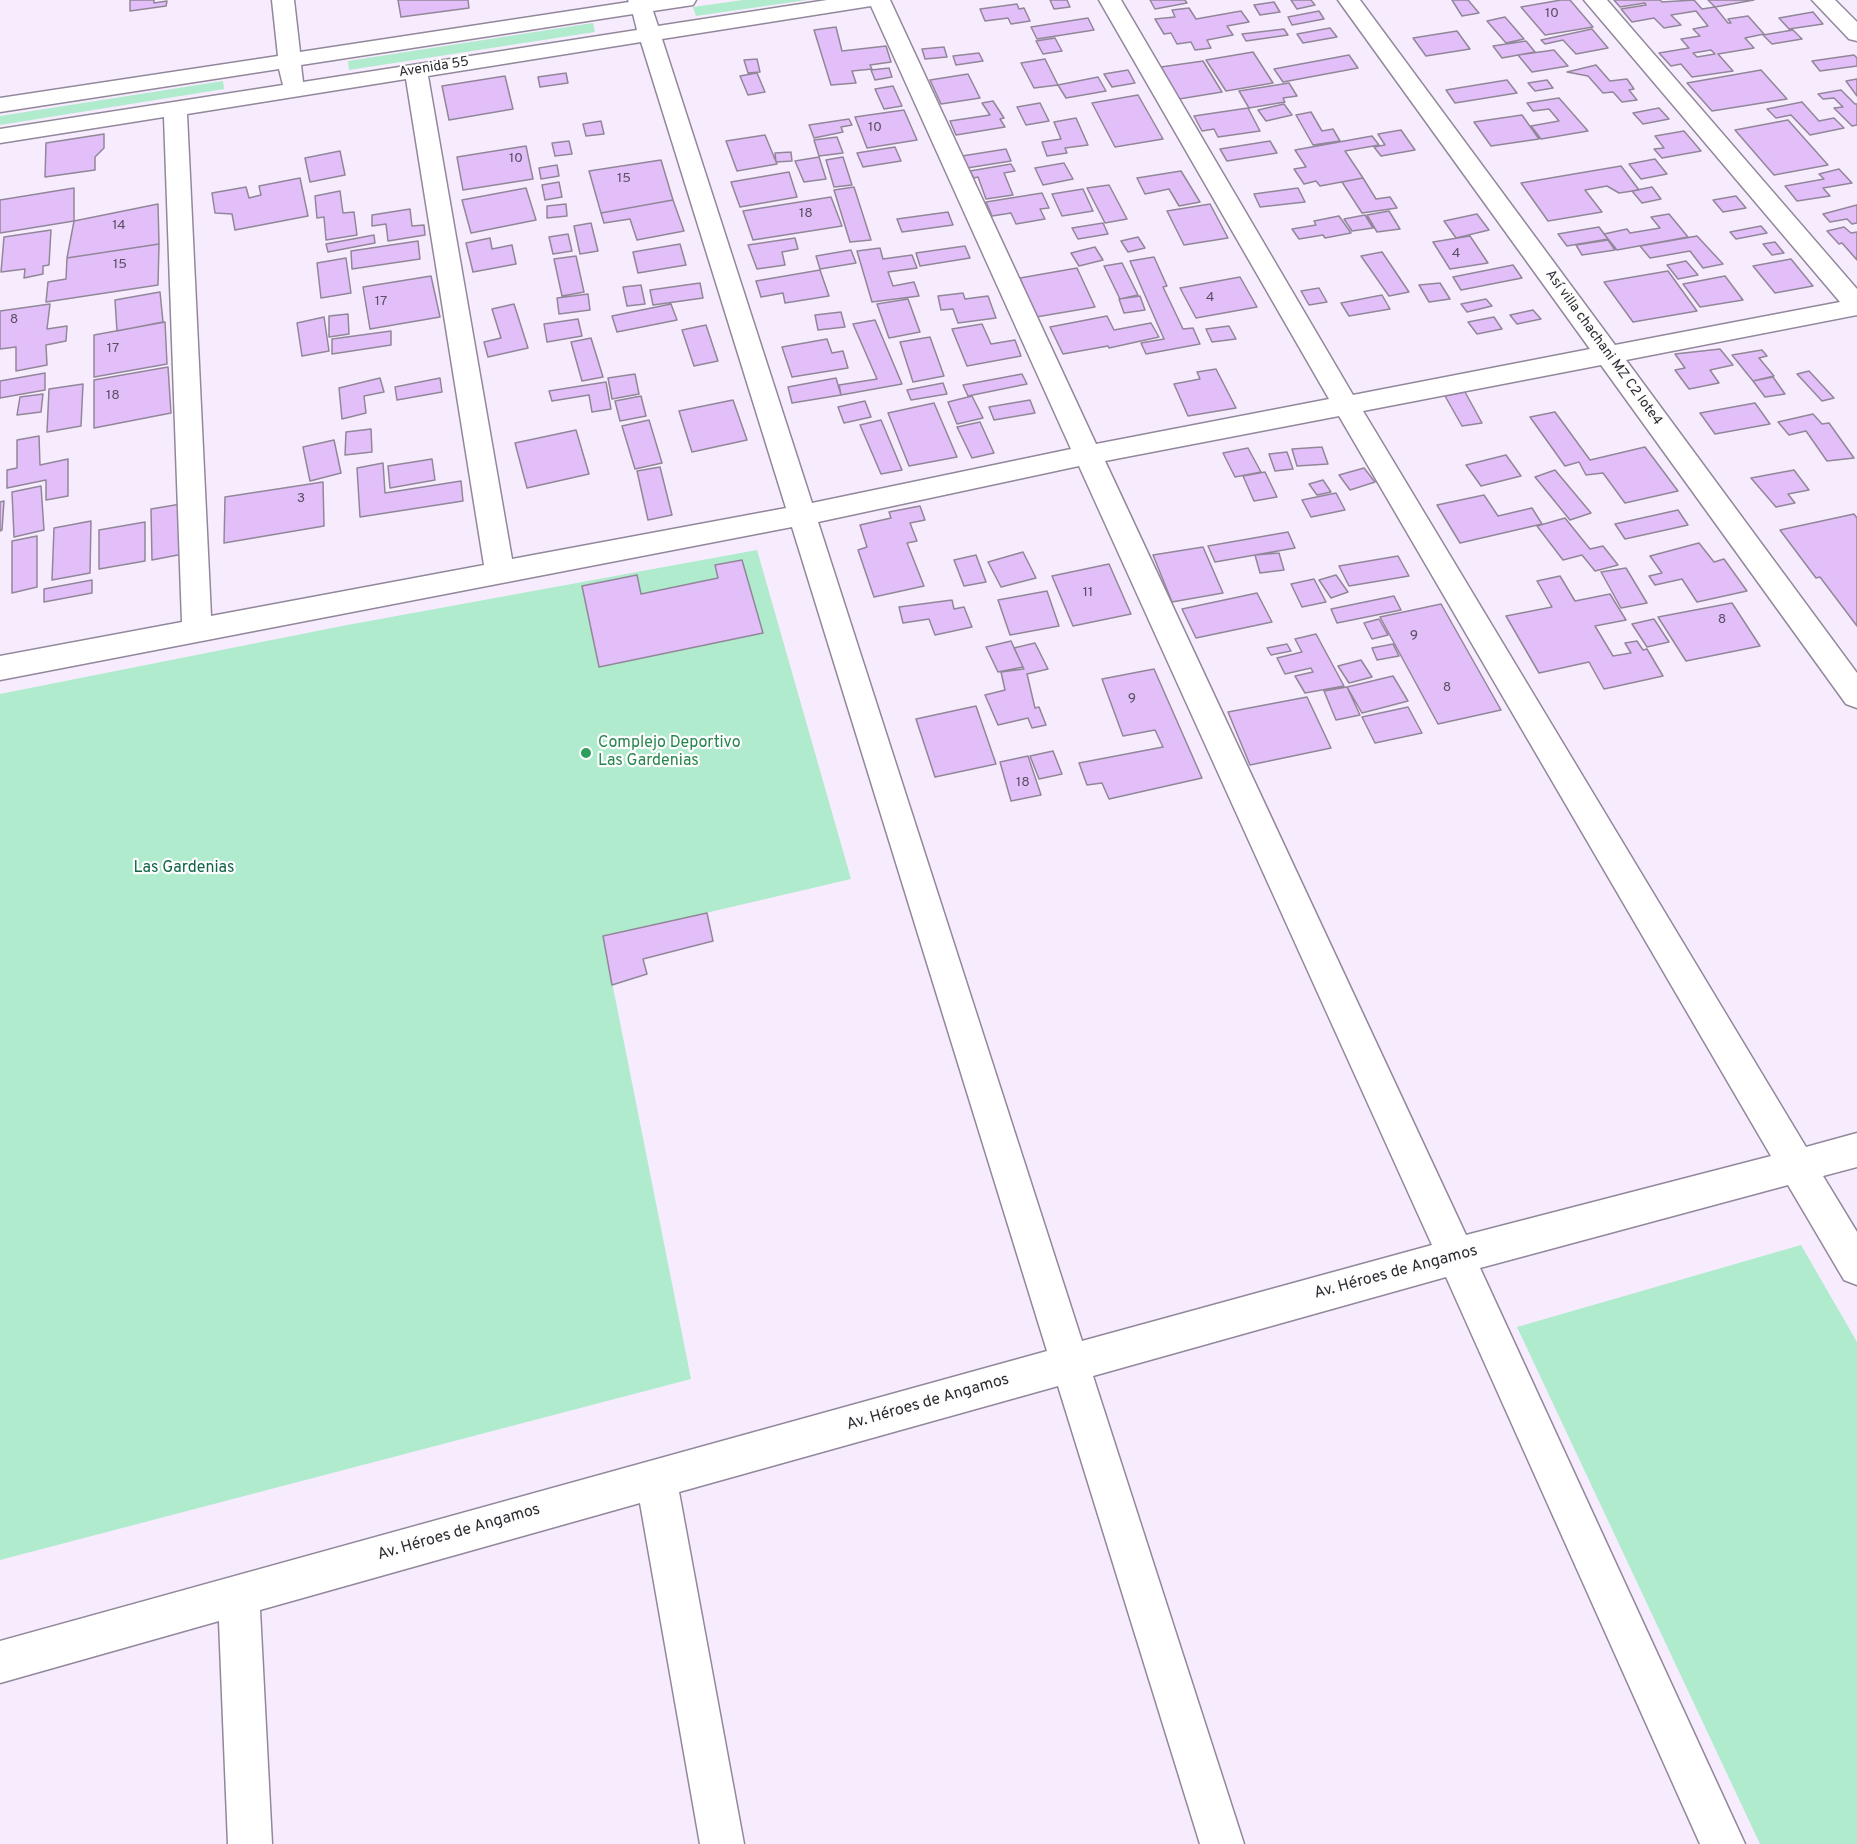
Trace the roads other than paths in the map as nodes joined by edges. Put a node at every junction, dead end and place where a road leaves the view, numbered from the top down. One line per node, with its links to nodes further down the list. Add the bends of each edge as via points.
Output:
1 (283, 0): 11 (street)
2 (686, 0): 9 (street, Avenida 55)
3 (868, 0): 9 (street, Avenida 55)
4 (879, 0): 20 (street)
5 (1110, 0): 19 (street)
6 (1349, 0): 18 (street, Así villa chachani MZ C2 lote4)
7 (1594, 0): 17 (street)
8 (1823, 0): 10 (street)
9 (643, 14): 11 (street, Avenida 55); 12 (street, Avenida 55); 21 (street)
10 (1857, 34)
11 (290, 60): 13 (street); 14 (street, Avenida 55)
12 (416, 70): 13 (street, Avenida 55); 22 (street)
13 (294, 90): 15 (street, Avenida 55)
14 (0, 105)
15 (175, 108): 16 (street, Avenida 55); 23 (street)
16 (0, 136)
17 (1857, 306): 18 (street)
18 (1607, 355): 19 (street); 25 (street, Así villa chachani MZ C2 lote4)
19 (1346, 405): 20 (street); 27 (street)
20 (1087, 455): 21 (street); 28 (street)
21 (801, 515): 22 (street); 30 (street)
22 (500, 573): 23 (street)
23 (197, 630): 24 (street)
24 (0, 668)
25 (1857, 696)
26 (1857, 1150): 27 (street, Av. Héroes de Angamos)
27 (1798, 1166): 28 (street, Av. Héroes de Angamos); 29 (street)
28 (1456, 1256): 30 (street, Av. Héroes de Angamos); 37 (street)
29 (1857, 1267)
30 (1070, 1364): 31 (street, Av. Héroes de Angamos); 36 (street)
31 (656, 1478): 32 (street, Av. Héroes de Angamos); 35 (street)
32 (239, 1594): 33 (street, Av. Héroes de Angamos); 34 (street)
33 (0, 1662)
34 (250, 1844)
35 (722, 1844)
36 (1222, 1844)
37 (1723, 1844)

